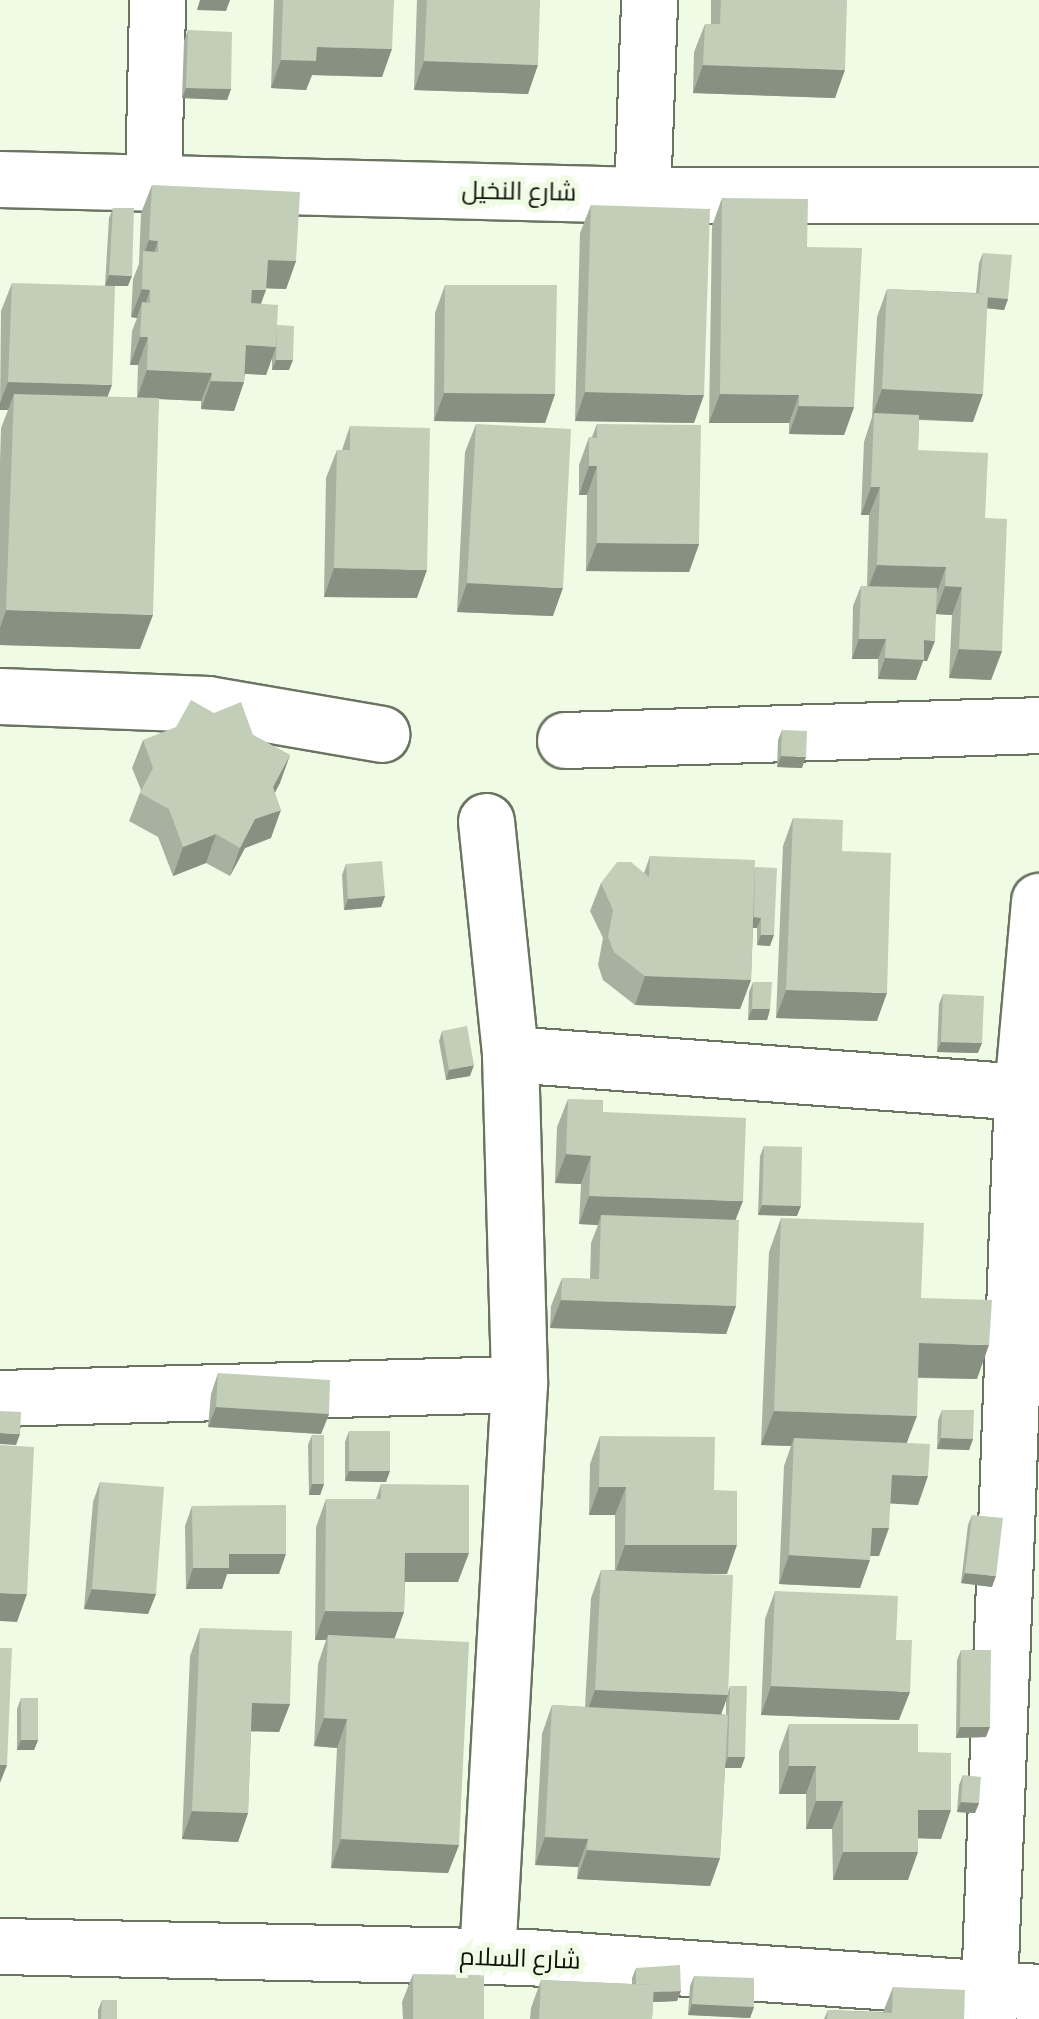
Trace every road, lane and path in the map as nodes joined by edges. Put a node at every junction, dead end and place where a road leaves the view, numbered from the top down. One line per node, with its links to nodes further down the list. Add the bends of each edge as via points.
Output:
1 (157, 0): 4 (street)
2 (648, 0): 5 (street)
3 (0, 179): 4 (street, شارع النخيل)
4 (154, 183): 5 (street, شارع النخيل)
5 (642, 195): 6 (street, شارع النخيل)
6 (1039, 195)
7 (0, 696): 9 (street, via 208,704)
8 (1039, 725): 10 (street)
9 (381, 734)
10 (565, 740)
11 (486, 821): 13 (street)
12 (1039, 901): 14 (street)
13 (510, 1054): 14 (street); 15 (street)
14 (1022, 1092): 19 (street)
15 (519, 1384): 16 (street); 18 (street)
16 (0, 1398)
17 (0, 1946): 18 (street, شارع السلام)
18 (487, 1956): 19 (street, شارع السلام)
19 (1005, 2000)

